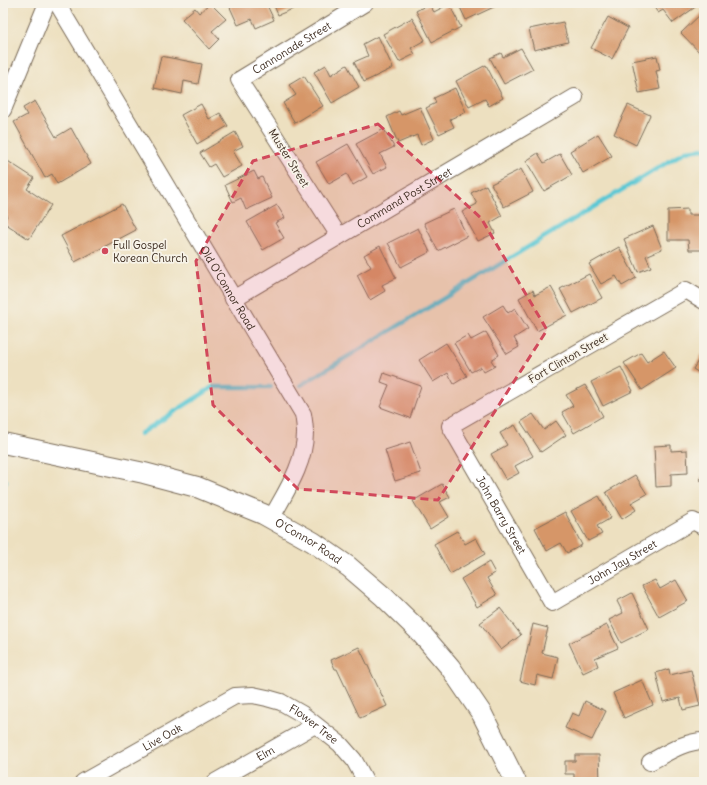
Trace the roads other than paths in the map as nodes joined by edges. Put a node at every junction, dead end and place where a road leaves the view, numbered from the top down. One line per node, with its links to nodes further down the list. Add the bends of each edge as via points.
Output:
1 (47, 3): 6 (street)
2 (57, 3): 8 (street, Old O'Connor Road)
3 (365, 3): 4 (street, Cannonade Street)
4 (239, 80): 7 (street, Muster Street)
5 (575, 97): 7 (street, Command Post Street)
6 (3, 110)
7 (339, 236): 8 (street, Command Post Street)
8 (233, 299): 12 (street, Old O'Connor Road, via 303,414 305,432 302,455)
9 (704, 301): 10 (street, Fort Clinton Street, via 686,290)
10 (450, 426): 14 (street, John Barry Street)
11 (3, 444): 12 (main road, O'Connor Road, via 144,473 197,487)
12 (271, 519): 22 (main road, O'Connor Road, via 313,542 349,567 420,632 450,667 482,714)
13 (699, 524): 14 (street, John Jay Street)
14 (552, 603)
15 (242, 694): 16 (street, Flower Tree, via 281,702); 19 (street, Live Oak)
16 (315, 725): 20 (street, Elm); 21 (street, Flower Tree, via 345,749)
17 (704, 741): 18 (street, via 676,748)
18 (650, 762)
19 (83, 782)
20 (215, 782)
21 (366, 782)
22 (516, 782)

